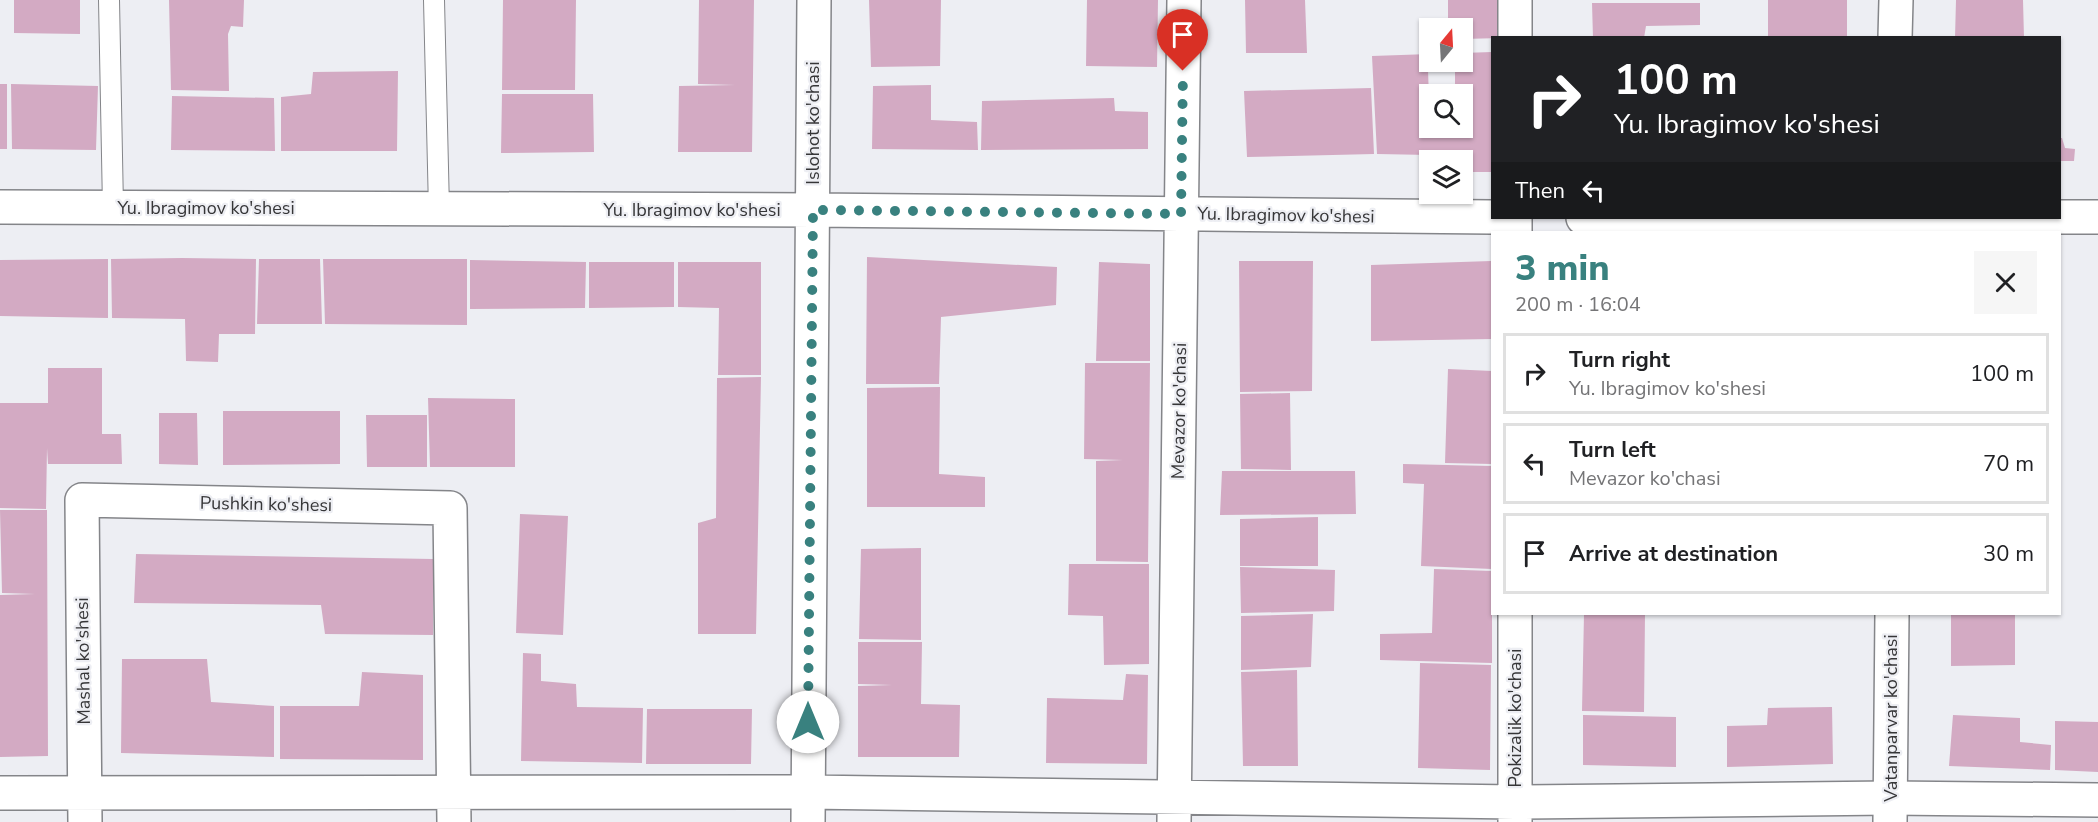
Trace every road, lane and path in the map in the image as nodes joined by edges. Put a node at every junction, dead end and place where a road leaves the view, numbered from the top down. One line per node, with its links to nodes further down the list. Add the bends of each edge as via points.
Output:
1 (110, 0): 10 (lane)
2 (434, 0): 11 (lane)
3 (814, 0): 12 (street, Islohot ko'chasi)
4 (1184, 0): 13 (street, Mevazor ko'chasi)
5 (1515, 0): 7 (street)
6 (1896, 0): 8 (street)
7 (1515, 36)
8 (1895, 36)
9 (0, 207): 10 (street, Yu. Ibragimov ko'shesi)
10 (113, 207): 11 (street, Yu. Ibragimov ko'shesi)
11 (439, 209): 12 (street, Yu. Ibragimov ko'shesi)
12 (813, 210): 13 (street, Yu. Ibragimov ko'shesi); 27 (street, Islohot ko'chasi)
13 (1181, 214): 14 (street, Yu. Ibragimov ko'shesi); 28 (street, Mevazor ko'chasi)
14 (1491, 217)
15 (2061, 217): 16 (street)
16 (2098, 217)
17 (1645, 219): 19 (street)
18 (2021, 219): 19 (street)
19 (1895, 223)
20 (82, 501): 25 (street, Mashal ko'shesi); 26 (street, Pushkin ko'shesi, via 450,508)
21 (1515, 615): 30 (street, Pokizalik ko'chasi)
22 (1892, 615): 29 (street, Vatanparvar ko'chasi)
23 (0, 793): 25 (street)
24 (2098, 800): 29 (street)
25 (85, 807): 26 (street)
26 (454, 807): 27 (street)
27 (808, 807): 28 (street)
28 (1174, 810): 30 (street)
29 (1890, 810): 30 (street)
30 (1515, 812)

